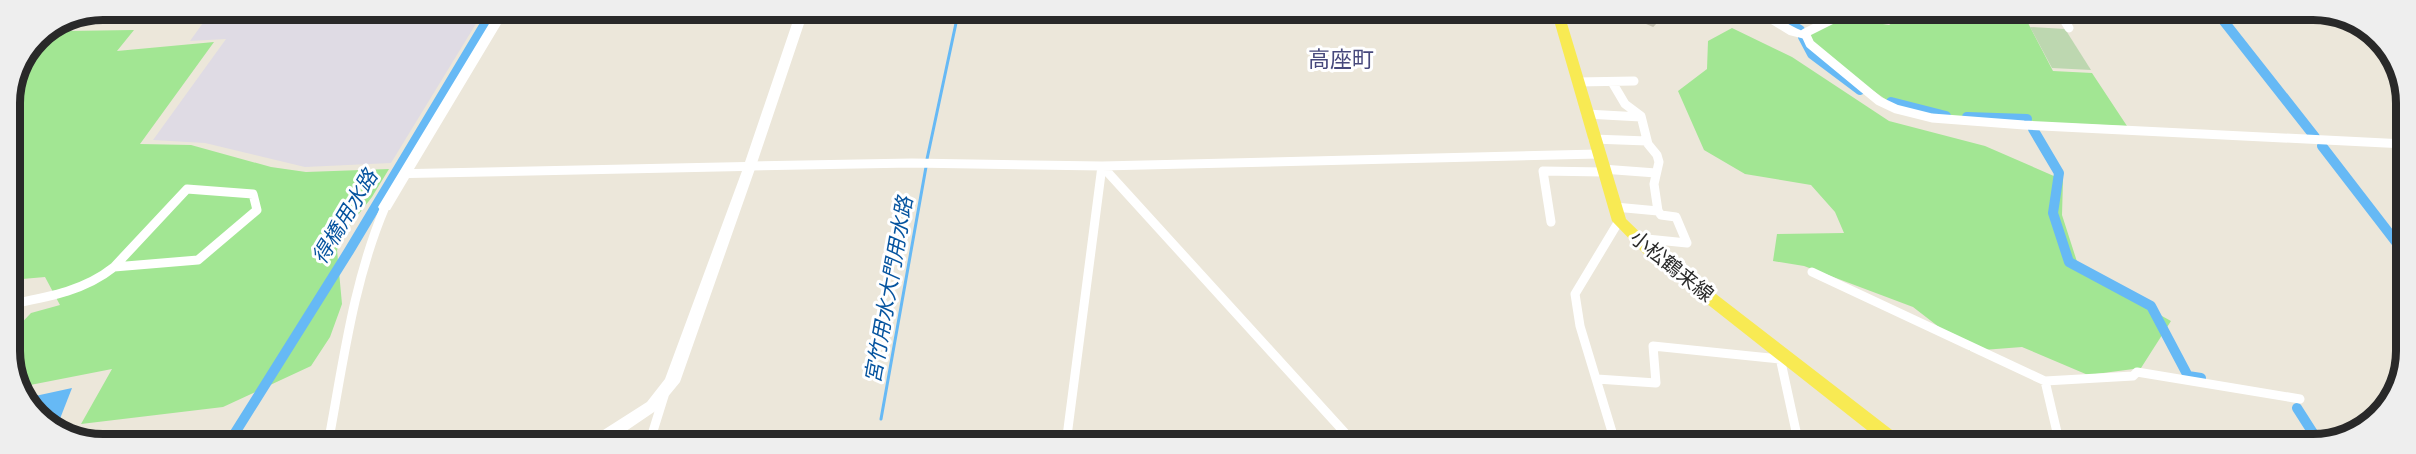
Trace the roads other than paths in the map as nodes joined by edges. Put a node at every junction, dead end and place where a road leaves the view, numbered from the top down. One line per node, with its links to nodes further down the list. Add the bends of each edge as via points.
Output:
1 (497, 20): 20 (street)
2 (799, 20): 17 (street)
3 (1560, 20): 10 (main road, 小松鶴来線)
4 (1771, 20): 8 (street)
5 (1831, 20): 8 (street)
6 (2064, 20): 7 (street)
7 (2069, 28)
8 (1805, 35): 15 (street, via 1817,53 1872,97 1889,106 1940,119)
9 (1634, 81): 11 (street)
10 (1577, 82): 11 (street); 12 (main road, 小松鶴来線)
11 (1612, 82): 13 (street, via 1625,104)
12 (1586, 114): 13 (street); 16 (main road, 小松鶴来線)
13 (1641, 117): 14 (street)
14 (1647, 141): 16 (street); 19 (street, via 1659,162)
15 (2396, 144)
16 (1599, 159): 18 (street, via 1474,155); 19 (street); 23 (main road, 小松鶴来線); 24 (street, via 1543,171)
17 (750, 166): 18 (street); 20 (street); 32 (street, via 679,368)
18 (1102, 166): 37 (street); 38 (street)
19 (1656, 173): 22 (street)
20 (405, 174): 21 (street)
21 (385, 207): 34 (street, via 369,245 358,288)
22 (1658, 210): 23 (street); 25 (street, via 1661,215 1676,217 1687,243)
23 (1617, 214): 25 (main road, 小松鶴来線); 30 (street, via 1575,294 1580,326)
24 (1551, 222)
25 (1634, 237): 29 (main road, 小松鶴来線)
26 (114, 267): 26 (street, via 187,189 253,194 257,210 198,260); 28 (street, via 101,280 81,288)
27 (1812, 272): 31 (street)
28 (19, 302)
29 (1779, 354): 30 (street, via 1653,346 1656,383); 40 (street); 41 (main road, 小松鶴来線)
30 (1597, 379): 39 (street)
31 (2045, 381): 33 (street, via 2133,376 2137,372); 42 (street)
32 (665, 390): 35 (street, via 652,406); 36 (street)
33 (2300, 399)
34 (330, 434)
35 (610, 434)
36 (652, 434)
37 (1067, 434)
38 (1346, 434)
39 (1613, 434)
40 (1797, 434)
41 (1884, 434)
42 (2057, 434)

